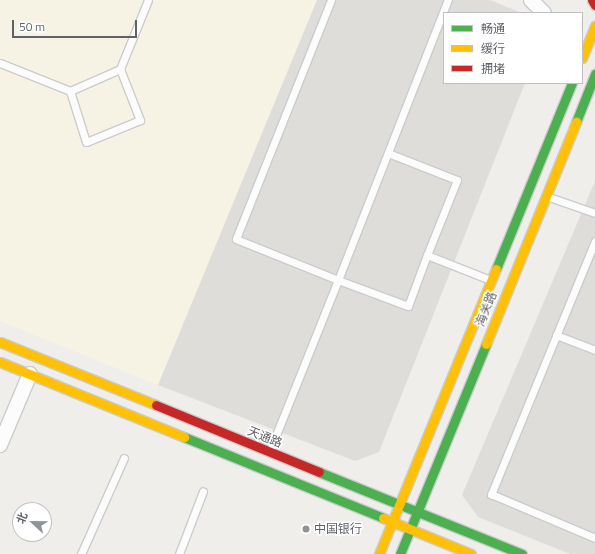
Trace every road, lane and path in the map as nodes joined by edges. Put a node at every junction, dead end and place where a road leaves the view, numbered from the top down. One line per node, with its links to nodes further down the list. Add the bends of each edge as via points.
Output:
1 (148, 0): 13 (lane)
2 (331, 0): 22 (lane, via 236,239)
3 (448, 0): 7 (lane)
4 (531, 0): 8 (street)
5 (592, 0): 6 (main road)
6 (595, 5)
7 (443, 12)
8 (543, 12)
9 (443, 13): 17 (lane)
10 (595, 26): 11 (main road)
11 (583, 56)
12 (0, 63): 16 (lane)
13 (120, 69): 16 (lane); 16 (lane, via 140,120 86,142)
14 (595, 74): 18 (main road, 海关路)
15 (572, 84): 23 (main road, 海关路)
16 (70, 91)
17 (388, 153): 21 (lane, via 457,180); 22 (lane)
18 (545, 196): 19 (lane); 34 (main road, 海关路)
19 (595, 213)
20 (595, 241): 24 (lane)
21 (427, 256): 22 (lane, via 408,306); 23 (lane)
22 (338, 280): 30 (lane)
23 (491, 280): 33 (main road, 海关路)
24 (556, 335): 26 (lane); 37 (lane, via 491,494)
25 (0, 342): 30 (main road, 天通路)
26 (595, 350)
27 (0, 362): 28 (main road)
28 (30, 374): 29 (street); 35 (main road)
29 (0, 445)
30 (269, 452): 33 (main road, 天通路)
31 (124, 458): 38 (lane)
32 (202, 491): 39 (lane)
33 (400, 505): 34 (main road, 天通路); 35 (main road, 海关路)
34 (417, 511): 36 (main road, 海关路); 43 (main road, 天通路)
35 (393, 522): 36 (main road); 40 (main road, 海关路)
36 (410, 529): 41 (main road, 海关路); 42 (main road)
37 (595, 538)
38 (81, 554)
39 (178, 554)
40 (379, 554)
41 (400, 554)
42 (471, 554)
43 (522, 554)

